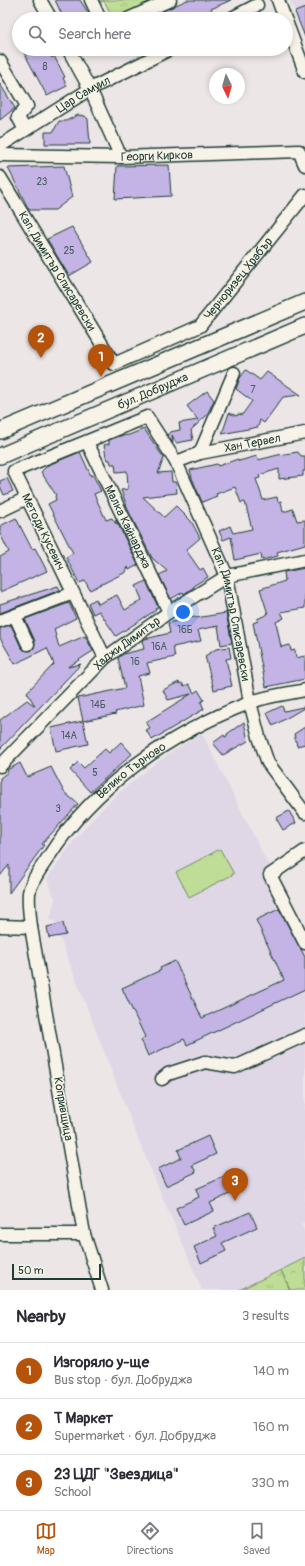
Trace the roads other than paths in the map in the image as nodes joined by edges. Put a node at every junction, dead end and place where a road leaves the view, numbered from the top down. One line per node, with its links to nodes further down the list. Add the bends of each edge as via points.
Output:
1 (40, 0): 6 (street)
2 (91, 0): 7 (street)
3 (170, 0): 8 (street)
4 (278, 0): 10 (street)
5 (257, 5): 9 (street)
6 (47, 12)
7 (97, 12)
8 (143, 12)
9 (244, 12)
10 (283, 12)
11 (293, 39): 15 (street)
12 (72, 56): 16 (street)
13 (156, 56): 16 (street, Цар Самуил)
14 (0, 61): 17 (street, via 27,106 18,117)
15 (305, 72)
16 (90, 89): 17 (street, Цар Самуил); 20 (street)
17 (25, 130): 18 (street, Цар Самуил)
18 (0, 146)
19 (0, 154): 20 (street, Георги Кирков)
20 (121, 157): 21 (street, Георги Кирков, via 299,151)
21 (305, 165)
22 (0, 177): 26 (street, Кап. Димитър Списаревски)
23 (305, 195): 26 (street, Черноризец Храбър, via 200,326)
24 (305, 302): 28 (main road, бул. Добруджа)
25 (305, 326): 32 (main road, бул. Добруджа)
26 (114, 364)
27 (234, 373): 31 (street, Хан Тервел)
28 (0, 431)
29 (305, 433): 31 (street, Хан Тервел)
30 (87, 442): 33 (street, Кап. Димитър Списаревски, via 147,417); 34 (street, Методи Кусевич, via 14,471); 39 (street, Малка Кайнарджа)
31 (200, 453): 33 (street, Хан Тервел)
32 (0, 456)
33 (176, 462): 37 (street, Кап. Димитър Списаревски)
34 (27, 498): 35 (street); 38 (street, Методи Кусевич)
35 (0, 511)
36 (305, 560): 37 (street, Хаджи Димитър)
37 (227, 576): 39 (street, Хаджи Димитър); 45 (street, Кап. Димитър Списаревски)
38 (73, 593): 40 (street); 43 (street, Методи Кусевич)
39 (169, 612): 43 (street, Хаджи Димитър)
40 (14, 616): 41 (street); 42 (street)
41 (0, 622)
42 (28, 644)
43 (105, 658): 46 (street, Хаджи Димитър)
44 (305, 690): 45 (street, Велико Търново)
45 (250, 702): 47 (street, Кап. Димитър Списаревски, via 258,737 268,763); 50 (street, Велико Търново, via 194,727 144,759 96,798 55,846 39,871 29,892)
46 (0, 766)
47 (305, 813)
48 (305, 851): 51 (street, via 270,875)
49 (0, 926): 50 (street)
50 (31, 927): 55 (street, Копривщица)
51 (305, 943)
52 (305, 1035): 53 (street, via 235,1067 206,1062 168,1074)
53 (162, 1079)
54 (0, 1234): 55 (street)
55 (84, 1234): 56 (street, Копривщица)
56 (102, 1290)

